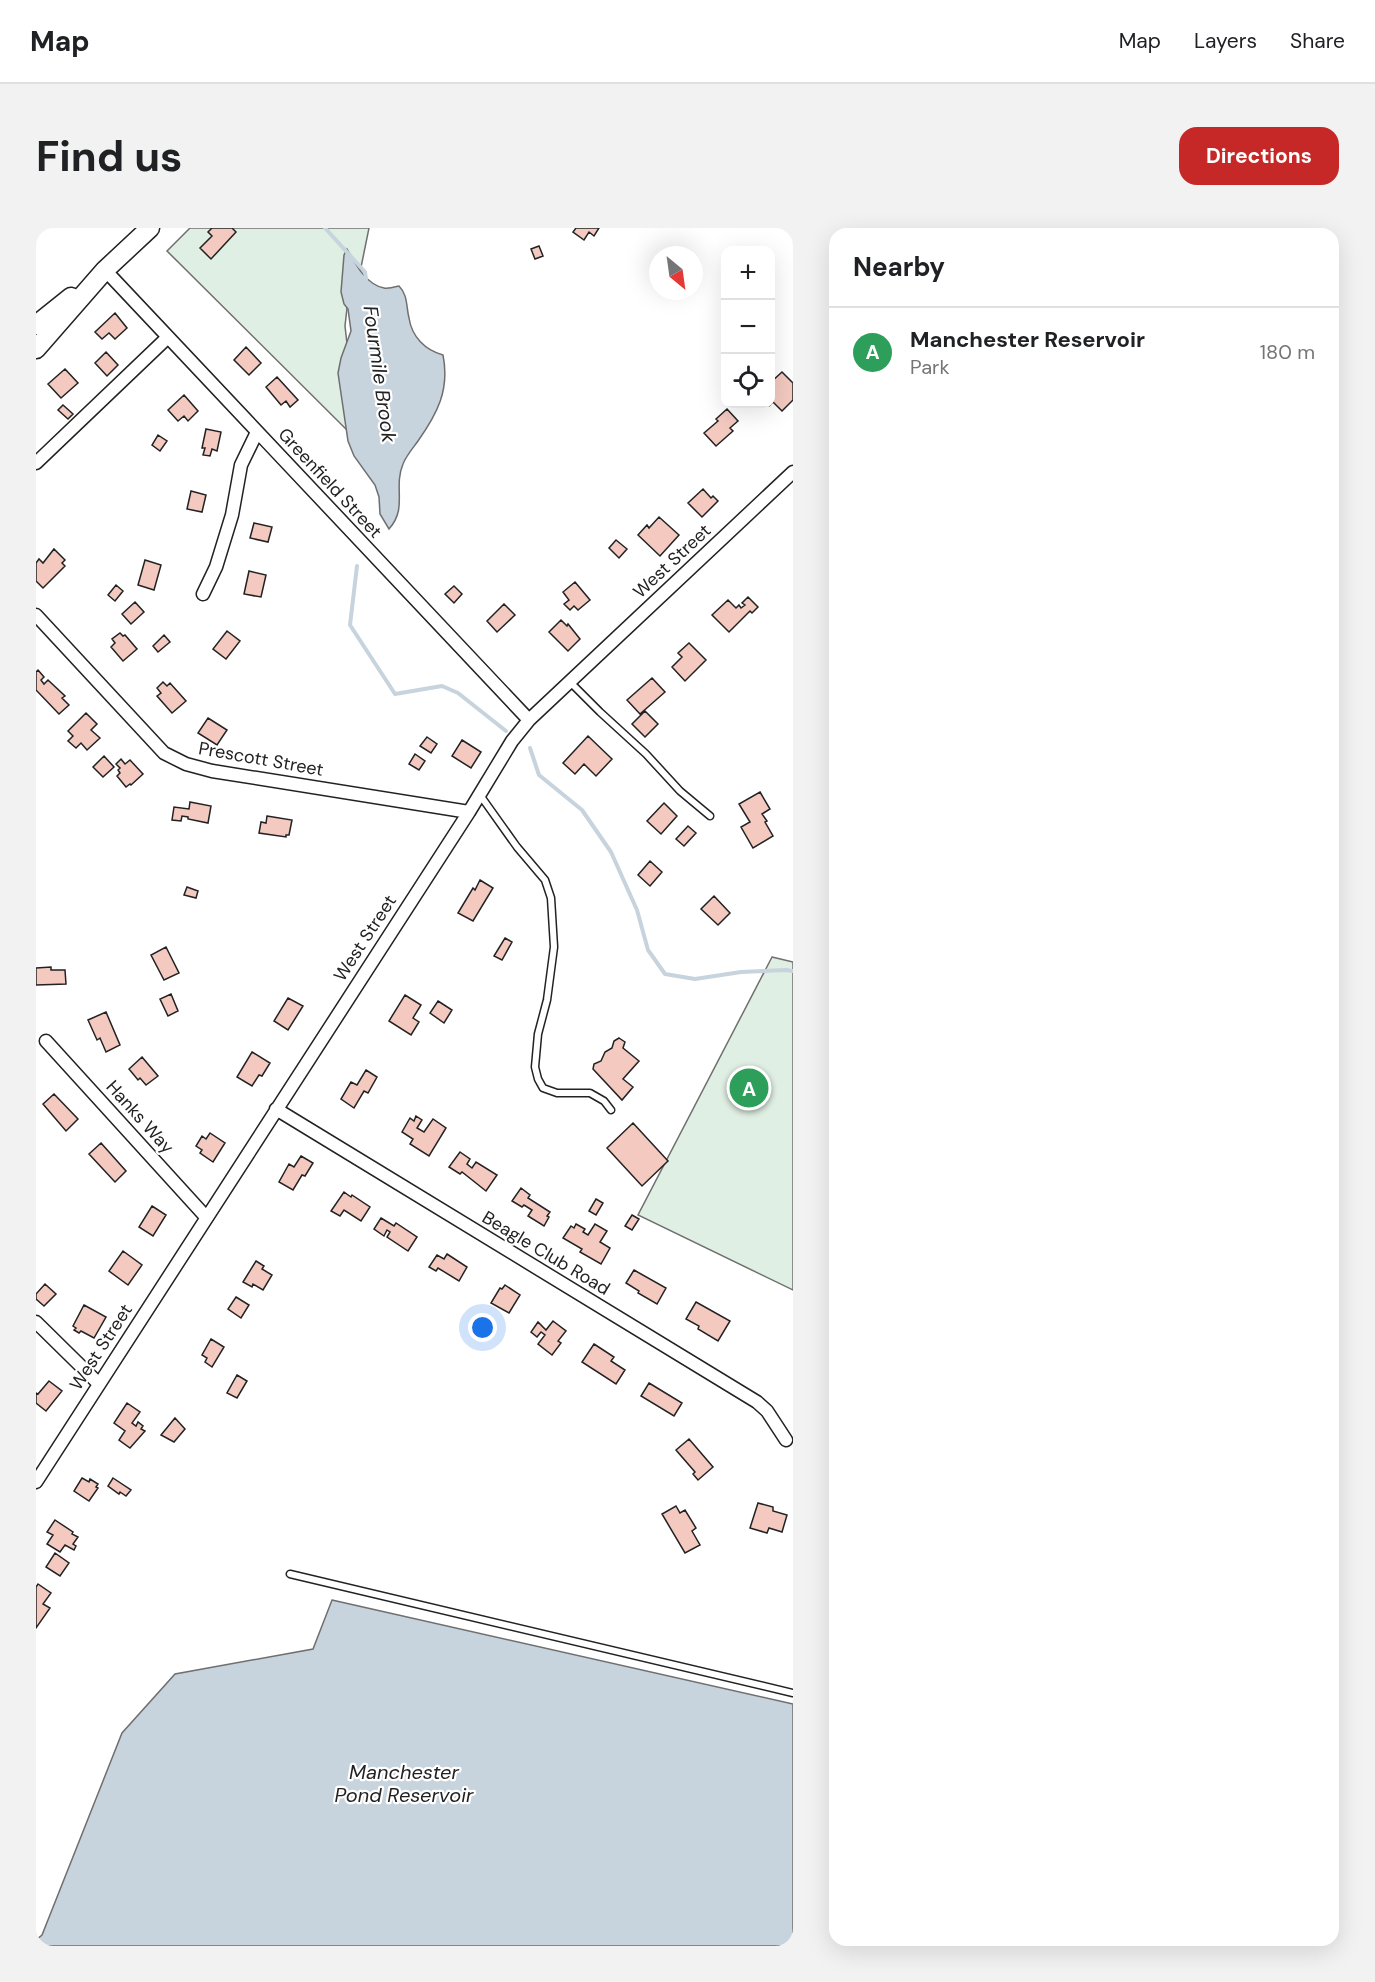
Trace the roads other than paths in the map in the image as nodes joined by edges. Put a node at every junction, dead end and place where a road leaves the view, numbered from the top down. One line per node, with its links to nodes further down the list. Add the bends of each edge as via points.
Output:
1 (150, 228): 2 (main road)
2 (105, 270): 3 (main road); 4 (street, Greenfield Street); 5 (main road)
3 (36, 325)
4 (168, 337): 6 (street, Greenfield Street); 7 (street)
5 (36, 349)
6 (257, 432): 9 (street, via 241,465 232,515 216,567); 12 (street, Greenfield Street)
7 (36, 463)
8 (793, 472): 11 (street, West Street)
9 (202, 594)
10 (36, 615): 14 (street, Prescott Street, via 164,753 186,764)
11 (570, 682): 12 (street, West Street); 15 (lane)
12 (530, 720): 13 (street, West Street)
13 (479, 794): 14 (street, West Street); 18 (lane, via 545,880 551,898 554,947 538,1034 538,1079 543,1088 557,1093 590,1093)
14 (469, 812): 17 (street, West Street)
15 (710, 816)
16 (46, 1041): 19 (street, Hanks Way)
17 (276, 1109): 19 (street, West Street); 22 (street, Beagle Club Road, via 757,1402)
18 (611, 1110)
19 (206, 1217): 21 (street, West Street)
20 (36, 1322): 21 (street)
21 (99, 1384): 23 (street, West Street)
22 (789, 1439)
23 (36, 1482)
24 (290, 1574): 25 (lane)
25 (793, 1693)

